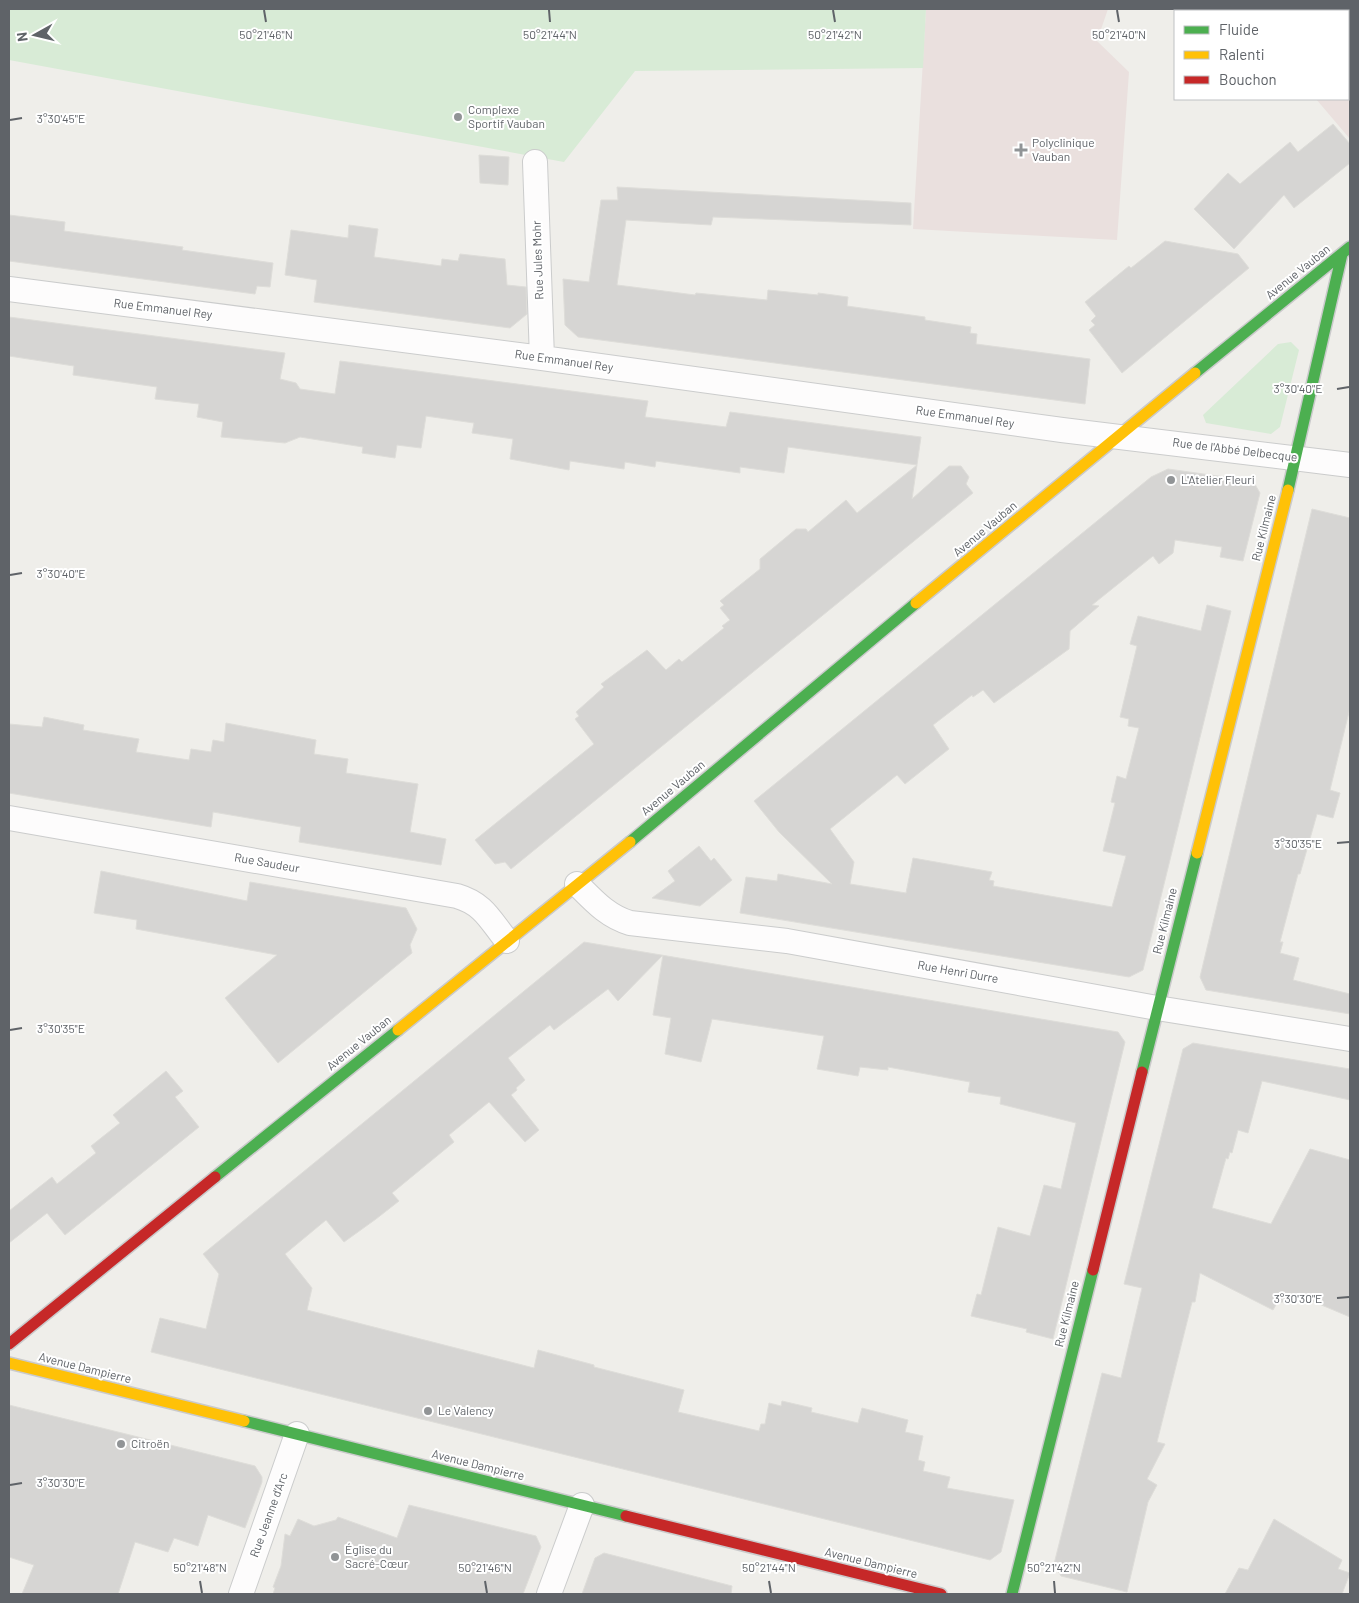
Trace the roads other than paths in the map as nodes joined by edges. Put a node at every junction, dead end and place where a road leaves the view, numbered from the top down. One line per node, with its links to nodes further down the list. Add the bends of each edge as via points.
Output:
1 (535, 162): 4 (street, Rue Jules Mohr)
2 (1346, 250): 5 (street, Avenue Vauban); 6 (street, Rue Kilmaine)
3 (9, 289): 4 (street, Rue Emmanuel Rey)
4 (542, 358): 5 (street, Rue Emmanuel Rey)
5 (1120, 436): 6 (street, Rue de l'Abbé Delbecque); 9 (street, Avenue Vauban)
6 (1295, 457): 7 (street, Rue de l'Abbé Delbecque); 11 (street, Rue Kilmaine)
7 (1350, 464)
8 (9, 818): 10 (street, Rue Saudeur, via 469,899 479,906)
9 (577, 884): 10 (street, Avenue Vauban); 11 (street, Rue Henri Durre, via 606,912 630,923 786,942)
10 (507, 941): 13 (street, Avenue Vauban)
11 (1157, 1008): 12 (street, Rue Henri Durre); 20 (street, Rue Kilmaine)
12 (1350, 1039)
13 (9, 1344)
14 (9, 1363): 15 (street, Avenue Dampierre)
15 (297, 1434): 16 (street, Avenue Dampierre); 17 (street, Rue Jeanne d'Arc)
16 (582, 1505): 18 (street); 19 (street, Avenue Dampierre)
17 (241, 1594)
18 (549, 1594)
19 (941, 1594)
20 (1012, 1594)

